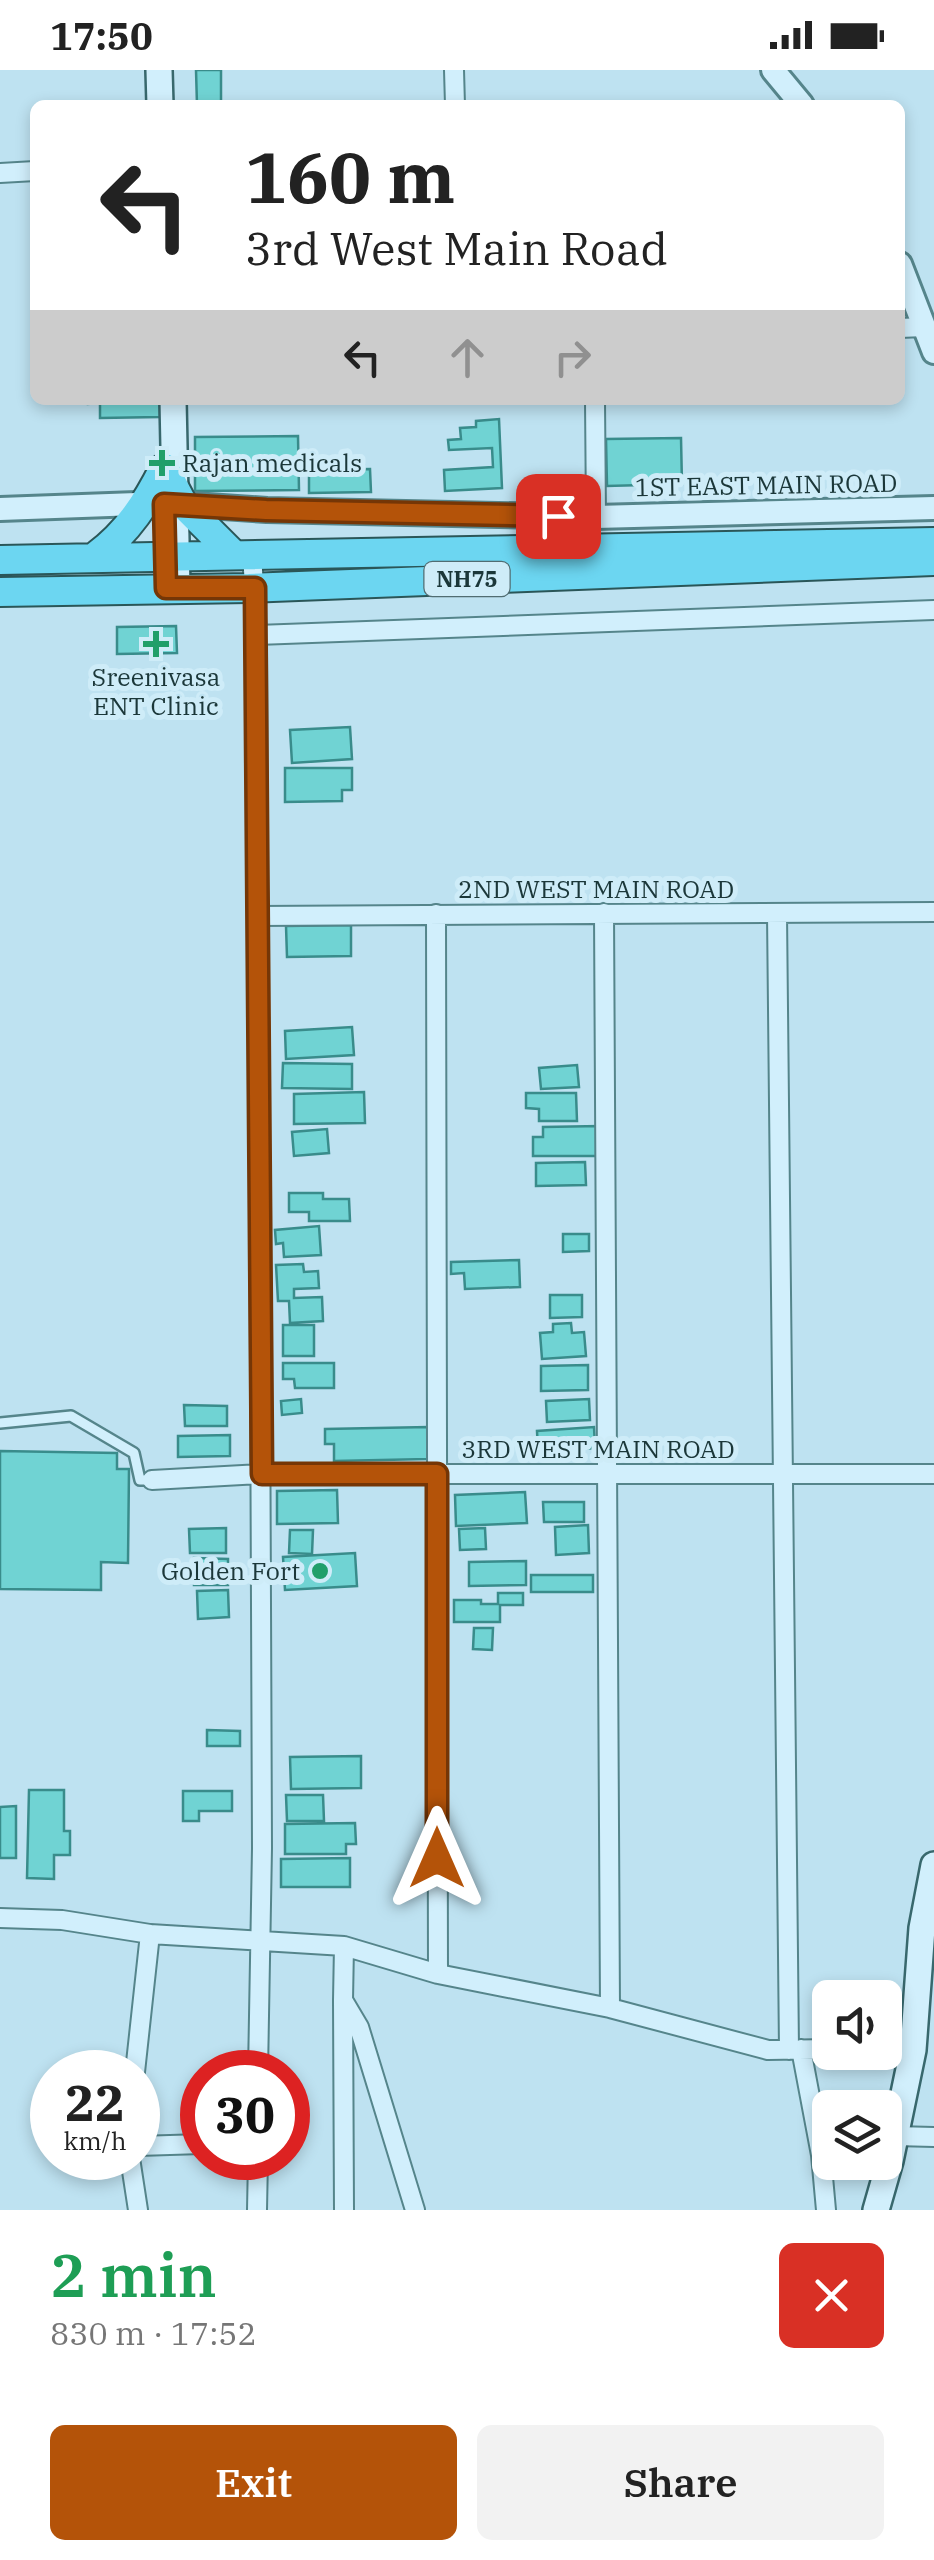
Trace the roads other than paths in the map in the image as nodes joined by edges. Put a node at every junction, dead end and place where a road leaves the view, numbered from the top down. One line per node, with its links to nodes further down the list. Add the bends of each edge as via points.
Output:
1 (158, 70): 5 (main road)
2 (168, 70): 6 (main road)
3 (454, 70): 7 (street)
4 (773, 70): 8 (street)
5 (160, 100)
6 (168, 100)
7 (455, 100)
8 (798, 100)
9 (30, 172): 10 (street)
10 (0, 173)
11 (905, 277): 12 (street)
12 (924, 327): 13 (street); 14 (street)
13 (905, 328)
14 (934, 352)
15 (164, 405): 18 (main road)
16 (173, 405): 18 (main road)
17 (595, 405): 21 (street)
18 (168, 495): 20 (street, 1ST EAST MAIN ROAD); 21 (street, 1ST EAST MAIN ROAD, via 266,510); 23 (highway); 24 (highway); 25 (main road)
19 (934, 508): 21 (street, 1ST EAST MAIN ROAD)
20 (0, 509)
21 (596, 517)
22 (934, 542): 23 (highway, NH75)
23 (242, 554): 25 (highway, NH75); 29 (street)
24 (98, 555): 25 (highway, NH75); 26 (highway, NH75)
25 (171, 556): 28 (main road)
26 (0, 560)
27 (934, 560): 29 (highway, NH75)
28 (171, 588): 29 (highway, NH75); 30 (highway, NH75)
29 (255, 588): 32 (street)
30 (0, 592)
31 (934, 610): 32 (street)
32 (257, 635): 37 (street)
33 (934, 912): 36 (street, 2ND WEST MAIN ROAD)
34 (604, 913): 35 (street, 2ND WEST MAIN ROAD); 36 (street, 2ND WEST MAIN ROAD); 41 (street)
35 (436, 914): 37 (street, 2ND WEST MAIN ROAD); 40 (street)
36 (777, 914): 42 (street)
37 (258, 916): 39 (street)
38 (0, 1422): 44 (lane, via 71,1416 134,1453 140,1480)
39 (262, 1474): 40 (street, 3RD WEST MAIN ROAD); 44 (street, 3RD WEST MAIN ROAD); 48 (street)
40 (437, 1474): 41 (street, 3RD WEST MAIN ROAD); 50 (street)
41 (608, 1474): 42 (street, 3RD WEST MAIN ROAD); 52 (street)
42 (781, 1474): 43 (street, 3RD WEST MAIN ROAD); 56 (street)
43 (934, 1474)
44 (152, 1480)
45 (934, 1865): 58 (main road)
46 (0, 1918): 47 (street)
47 (150, 1934): 48 (street); 54 (street)
48 (259, 1941): 49 (street); 55 (street)
49 (344, 1946): 50 (street); 51 (street)
50 (438, 1974): 52 (street)
51 (343, 2000): 67 (street); 68 (street, via 359,2027)
52 (610, 2008): 56 (street, via 768,2050)
53 (812, 2049): 56 (street)
54 (138, 2050)
55 (258, 2050)
56 (795, 2050): 69 (street, via 821,2155)
57 (902, 2050): 58 (street)
58 (913, 2050): 59 (main road)
59 (902, 2103)
60 (902, 2136): 61 (street)
61 (934, 2137)
62 (133, 2180): 65 (street)
63 (258, 2180): 66 (street)
64 (884, 2180): 70 (main road)
65 (138, 2210)
66 (258, 2210)
67 (344, 2210)
68 (415, 2210)
69 (826, 2210)
70 (876, 2210)

